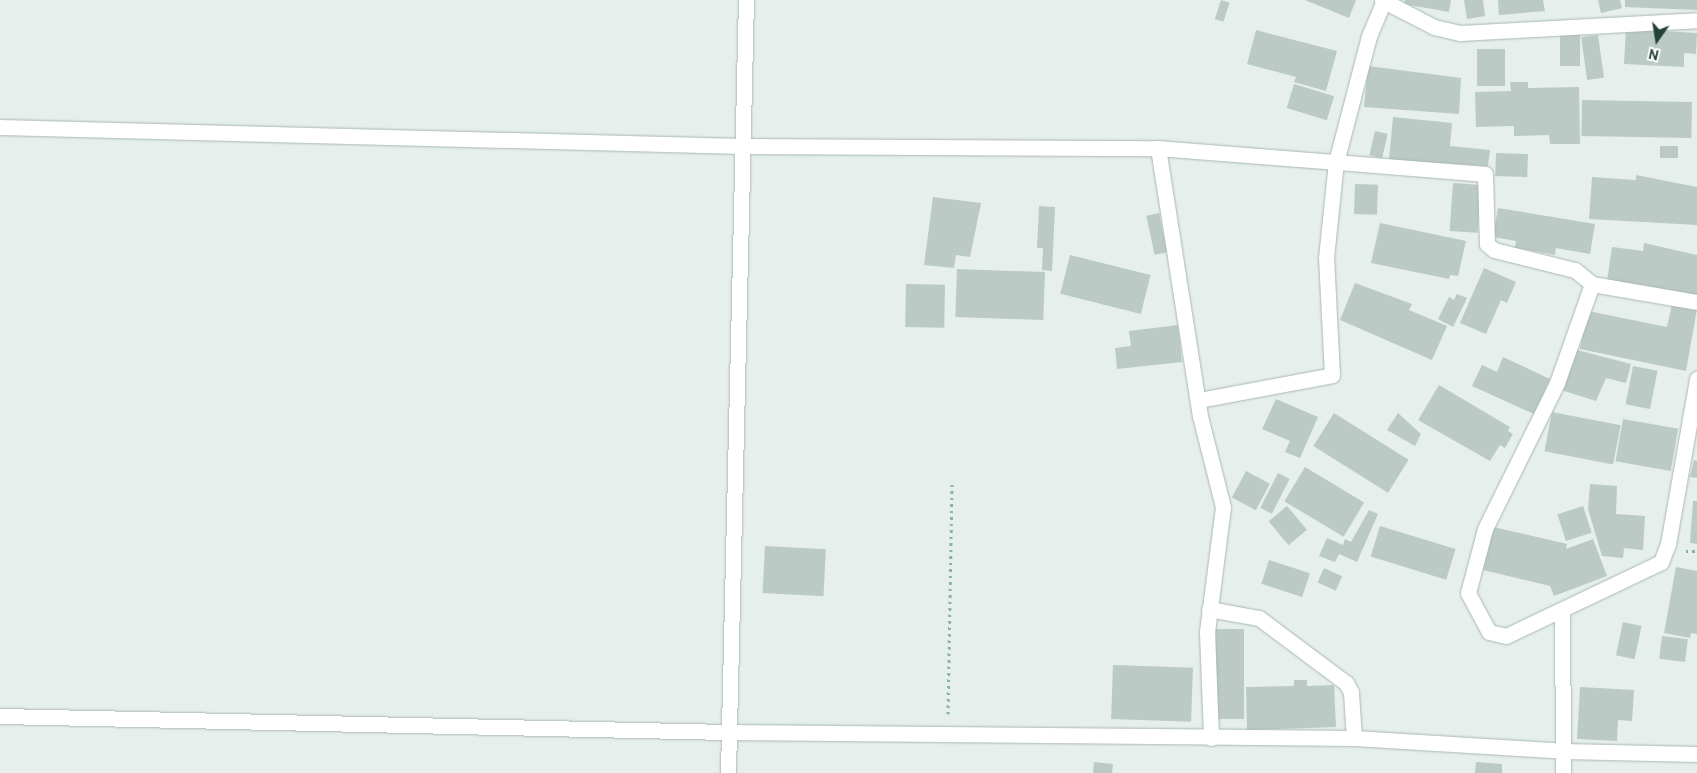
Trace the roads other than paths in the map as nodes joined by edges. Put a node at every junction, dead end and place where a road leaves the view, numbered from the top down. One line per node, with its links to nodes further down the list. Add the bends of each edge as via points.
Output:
1 (746, 0): 5 (street)
2 (1382, 1): 3 (street, via 1434,27 1460,33); 7 (street, via 1369,36)
3 (1697, 20)
4 (0, 127): 5 (street)
5 (742, 146): 6 (street); 16 (street)
6 (1158, 148): 7 (street); 11 (street)
7 (1336, 162): 8 (street, via 1485,174 1487,244 1494,250 1575,270); 11 (street, via 1326,258 1332,374)
8 (1592, 284): 9 (street); 14 (street, via 1557,383 1485,529 1468,593 1489,632 1506,636)
9 (1697, 302)
10 (1697, 379): 12 (street)
11 (1199, 400): 13 (street, via 1223,507)
12 (1690, 447): 14 (street, via 1668,544 1660,562)
13 (1209, 609): 17 (street); 18 (street, via 1259,618 1346,683 1351,692)
14 (1562, 612): 19 (street)
15 (0, 716): 16 (street)
16 (729, 732): 17 (street); 21 (street)
17 (1211, 738): 18 (street)
18 (1354, 738): 19 (street)
19 (1564, 751): 20 (street); 22 (street)
20 (1697, 754)
21 (728, 773)
22 (1563, 773)

